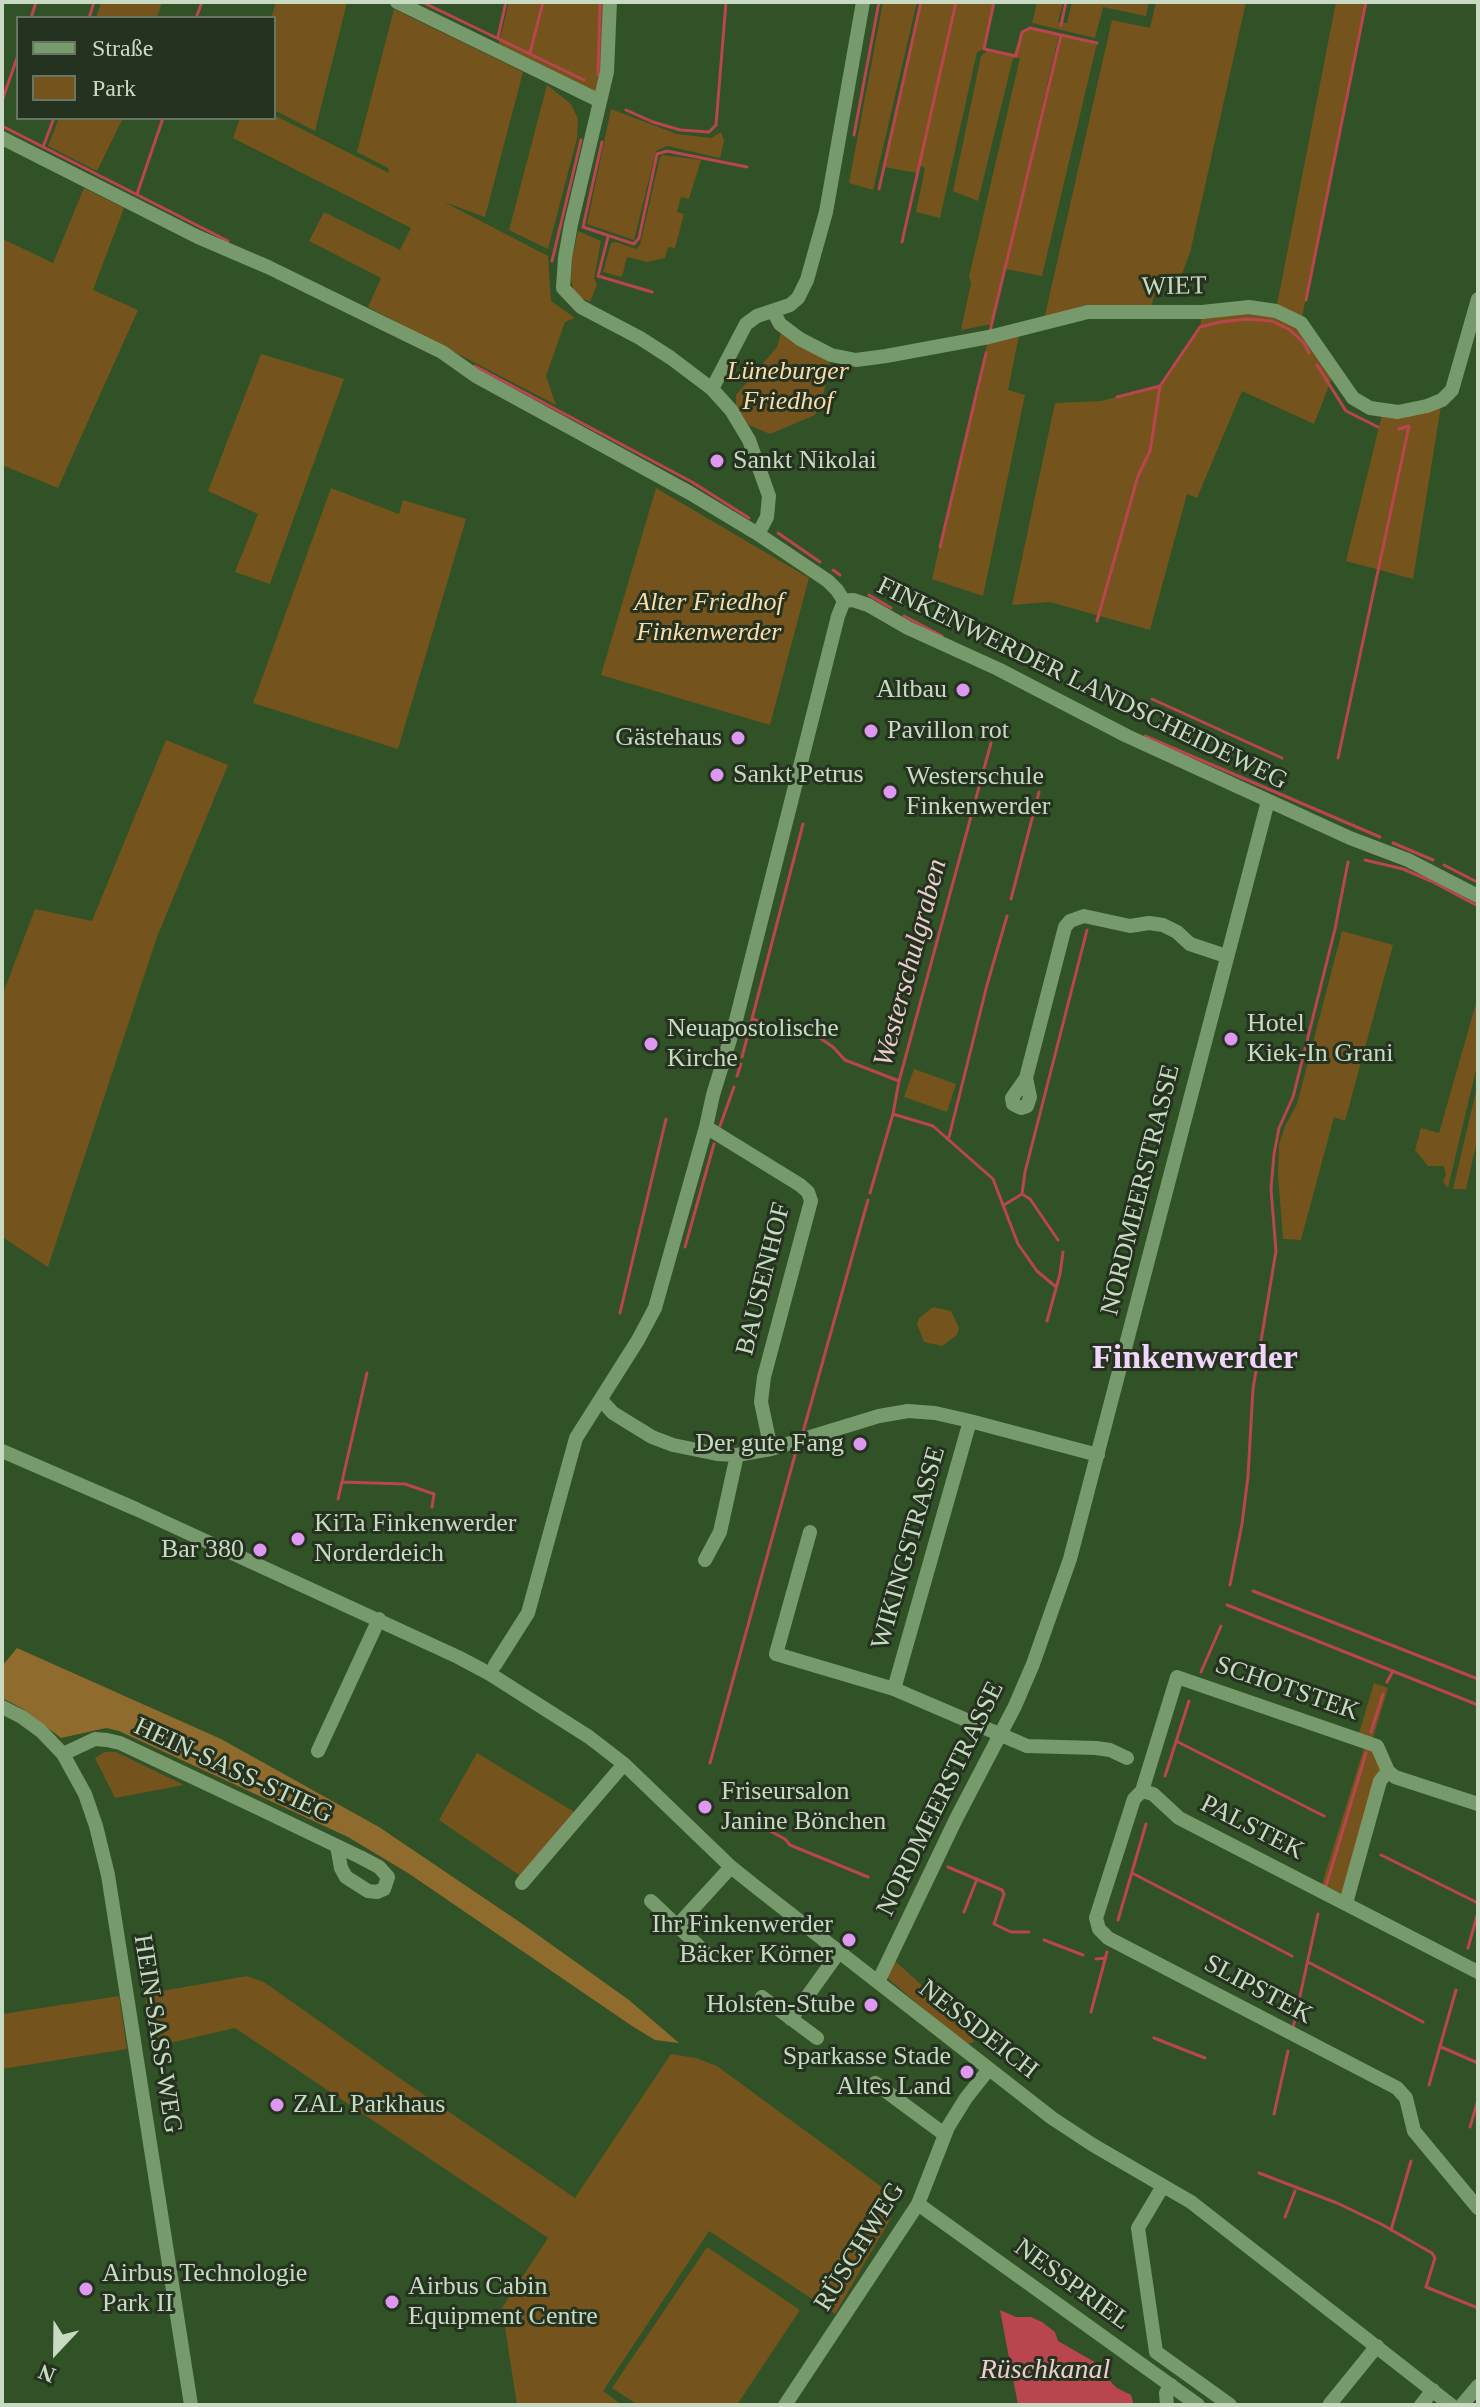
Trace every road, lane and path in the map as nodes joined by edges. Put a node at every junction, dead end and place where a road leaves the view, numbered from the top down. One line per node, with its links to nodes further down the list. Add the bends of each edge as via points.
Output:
1 (397, 2): 4 (street)
2 (610, 2): 4 (street, via 607,72)
3 (863, 2): 7 (street, via 811,269 795,301)
4 (600, 101): 8 (street, via 571,224 563,288 581,307 653,346)
5 (2, 138): 9 (street, FINKENWERDER LANDSCHEIDEWEG, via 442,352)
6 (1478, 299): 7 (street, WIET, via 1452,390 1442,400 1398,412 1370,408 1353,398 1301,323 1276,311 1249,307 1088,312 989,337 856,360 831,355 800,339)
7 (773, 311): 8 (street, via 746,324)
8 (712, 389): 9 (street, via 749,440 769,496)
9 (758, 534): 10 (street, FINKENWERDER LANDSCHEIDEWEG, via 828,581)
10 (844, 601): 11 (street, FINKENWERDER LANDSCHEIDEWEG, via 864,603); 15 (street)
11 (1268, 801): 12 (street, FINKENWERDER LANDSCHEIDEWEG); 13 (street, NORDMEERSTRASSE)
12 (1478, 896)
13 (1226, 956): 14 (street, via 1190,944 1163,925 1130,926 1084,916 1070,921); 21 (street, NORDMEERSTRASSE)
14 (1026, 1078)
15 (706, 1127): 16 (street, via 655,1308); 18 (street, BAUSENHOF, via 800,1185 811,1201 764,1377 761,1402)
16 (601, 1400): 20 (street, via 652,1437 694,1450); 25 (street, via 571,1452 528,1613)
17 (970, 1421): 18 (street, via 908,1411); 21 (street); 26 (street, WIKINGSTRASSE)
18 (771, 1449): 20 (street)
19 (2, 1451): 24 (street, NESSDEICH)
20 (737, 1455): 23 (street, via 720,1532)
21 (1098, 1455): 28 (street, NORDMEERSTRASSE, via 1070,1559 1033,1664)
22 (810, 1532): 26 (street, WIKINGSTRASSE, via 776,1654)
23 (705, 1560)
24 (379, 1619): 25 (street, NESSDEICH); 29 (street)
25 (492, 1670): 32 (street, NESSDEICH)
26 (894, 1689): 28 (street, WIKINGSTRASSE)
27 (2, 1707): 30 (street, HEIN-SASS-WEG, via 41,1731)
28 (1000, 1735): 31 (street, WIKINGSTRASSE, via 1027,1746 1096,1748); 45 (street, NORDMEERSTRASSE)
29 (318, 1751)
30 (63, 1754): 36 (street, HEIN-SASS-STIEG, via 95,1739 120,1743); 60 (street, HEIN-SASS-WEG, via 88,1802 108,1875)
31 (1127, 1758)
32 (624, 1764): 37 (street, NESSDEICH); 38 (street)
33 (1388, 1771): 34 (street, SCHOTSTEK, via 1377,1746 1177,1677); 35 (street, SCHOTSTEK); 40 (street, via 1380,1781)
34 (1142, 1791): 40 (street, PALSTEK, via 1153,1794 1179,1818); 54 (street, SLIPSTEK, via 1134,1799 1097,1913 1103,1934 1397,2088 1406,2098 1414,2131)
35 (1478, 1804)
36 (337, 1846)
37 (731, 1867): 41 (street); 43 (street, NESSDEICH)
38 (522, 1883)
39 (651, 1901): 41 (street)
40 (1346, 1903): 44 (street, PALSTEK)
41 (677, 1926): 42 (street)
42 (705, 1952)
43 (839, 1952): 45 (street, NESSDEICH); 47 (street)
44 (1478, 1972)
45 (878, 1982): 49 (street, NESSDEICH)
46 (762, 1997): 47 (street)
47 (791, 2019): 48 (street)
48 (817, 2038)
49 (989, 2069): 51 (street, RÜSCHWEG); 52 (street, NESSDEICH, via 1073,2132)
50 (875, 2083): 51 (street)
51 (944, 2134): 53 (street, RÜSCHWEG)
52 (1163, 2186): 55 (street, NESSDEICH, via 1225,2227); 64 (street, via 1138,2228 1156,2352)
53 (918, 2204): 56 (street, NESSPRIEL); 61 (street, RÜSCHWEG)
54 (1478, 2208)
55 (1377, 2346): 58 (street, NESSDEICH); 59 (street)
56 (1171, 2385): 62 (street); 63 (street, NESSPRIEL)
57 (1478, 2386): 67 (street)
58 (1433, 2390): 65 (street); 66 (street, NESSDEICH)
59 (1330, 2404)
60 (191, 2405)
61 (785, 2405)
62 (1167, 2405)
63 (1198, 2405)
64 (1230, 2405)
65 (1421, 2405)
66 (1451, 2405)
67 (1462, 2405)

